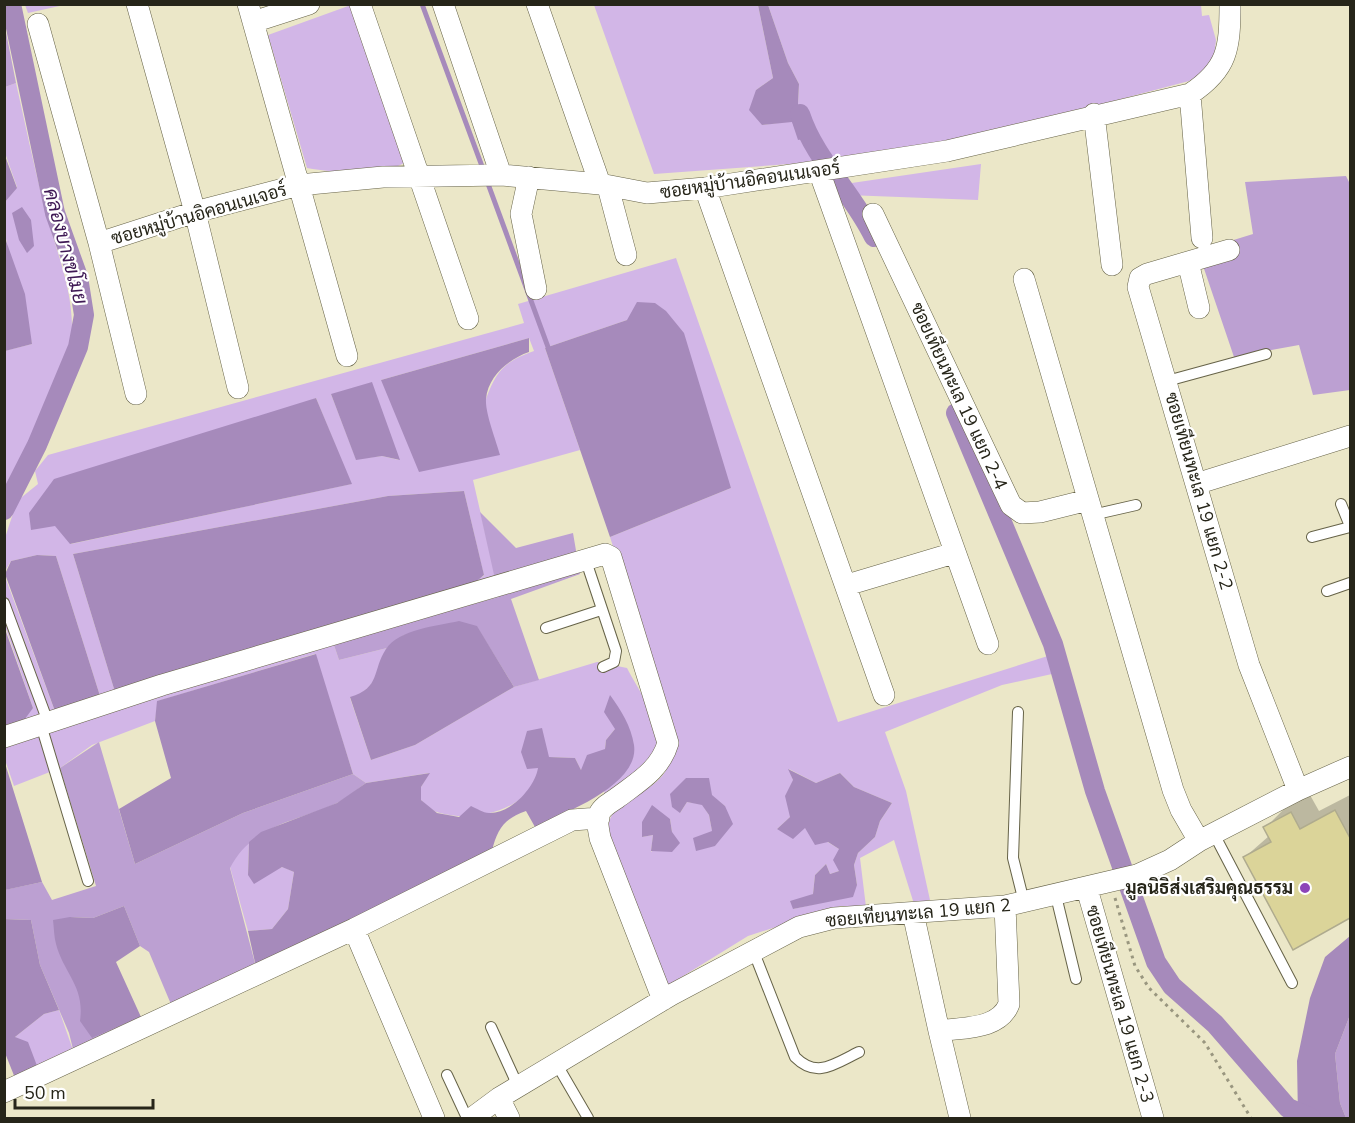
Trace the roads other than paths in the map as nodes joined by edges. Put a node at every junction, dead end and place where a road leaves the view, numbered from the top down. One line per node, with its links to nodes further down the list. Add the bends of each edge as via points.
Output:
1 (137, 4): 18 (street)
2 (309, 4): 7 (street)
3 (360, 4): 14 (street)
4 (443, 4): 12 (street)
5 (537, 4): 16 (street)
6 (1230, 4): 9 (street, ซอยหมู่บ้านอิคอนเนเจอร์, via 1230,34 1221,66 1210,81)
7 (251, 13): 15 (street)
8 (38, 24): 21 (street)
9 (1190, 94): 10 (street, ซอยหมู่บ้านอิคอนเนเจอร์); 20 (street)
10 (1094, 114): 11 (street, ซอยหมู่บ้านอิคอนเนเจอร์, via 947,151); 25 (street)
11 (819, 171): 17 (street, ซอยหมู่บ้านอิคอนเนเจอร์); 42 (street)
12 (490, 176): 13 (street, ซอยหมู่บ้านอิคอนเนเจอร์); 14 (street, ซอยหมู่บ้านอิคอนเนเจอร์)
13 (529, 177): 16 (street, ซอยหมู่บ้านอิคอนเนเจอร์); 27 (street, via 521,214)
14 (418, 178): 15 (street, ซอยหมู่บ้านอิคอนเนเจอร์); 29 (street)
15 (299, 185): 18 (street, ซอยหมู่บ้านอิคอนเนเจอร์); 31 (street)
16 (604, 185): 17 (street, ซอยหมู่บ้านอิคอนเนเจอร์, via 647,194); 23 (street)
17 (705, 188): 45 (street)
18 (195, 212): 21 (street, ซอยหมู่บ้านอิคอนเนเจอร์); 33 (street)
19 (873, 213): 39 (street, ซอยเทียนทะเล 19 แยก 2-4, via 1011,505 1022,513)
20 (1202, 238)
21 (99, 243): 34 (street)
22 (1229, 250): 24 (street, ซอยเทียนทะเล 19 แยก 2-2)
23 (626, 255)
24 (1188, 262): 28 (street); 32 (street, ซอยเทียนทะเล 19 แยก 2-2, via 1147,274 1138,287)
25 (1112, 265)
26 (1024, 279): 39 (street)
27 (536, 289)
28 (1199, 308)
29 (468, 319)
30 (1266, 354): 32 (lane)
31 (348, 356)
32 (1167, 381): 36 (street, ซอยเทียนทะเล 19 แยก 2-2)
33 (238, 388)
34 (136, 394)
35 (1350, 436): 36 (street)
36 (1196, 484): 57 (street, ซอยเทียนทะเล 19 แยก 2-2, via 1255,684)
37 (1341, 504): 40 (lane)
38 (1136, 505): 39 (lane)
39 (1090, 508): 59 (street, via 1180,810)
40 (1350, 526): 41 (lane)
41 (1312, 537)
42 (954, 553): 45 (street); 50 (street)
43 (585, 558): 48 (lane); 54 (street); 58 (street, via 598,554 611,557 668,743 652,772 606,806)
44 (1350, 583): 46 (lane)
45 (847, 585): 52 (street)
46 (1327, 591)
47 (4, 603): 54 (lane)
48 (601, 610): 49 (lane); 51 (lane, via 616,651 614,662)
49 (546, 628)
50 (988, 644)
51 (603, 667)
52 (884, 695)
53 (1018, 712): 63 (lane)
54 (45, 724): 55 (street); 60 (lane)
55 (4, 737)
56 (1350, 767): 57 (street, ซอยเทียนทะเล 19 แยก 2)
57 (1298, 790): 59 (street, ซอยเทียนทะเล 19 แยก 2)
58 (599, 818): 65 (street, via 572,820); 69 (street, via 600,838)
59 (1207, 838): 61 (street, ซอยเทียนทะเล 19 แยก 2, via 1137,875); 68 (lane)
60 (88, 881)
61 (1087, 888): 62 (street, ซอยเทียนทะเล 19 แยก 2); 84 (street, ซอยเทียนทะเล 19 แยก 2-3)
62 (1056, 896): 63 (street, ซอยเทียนทะเล 19 แยก 2); 67 (lane)
63 (1015, 904): 64 (street, ซอยเทียนทะเล 19 แยก 2); 71 (street, via 1005,1016 995,1022)
64 (913, 913): 66 (street, ซอยเทียนทะเล 19 แยก 2, via 834,918 799,927); 71 (street)
65 (354, 928): 76 (street); 78 (street)
66 (753, 950): 69 (street, ซอยเทียนทะเล 19 แยก 2); 72 (lane, via 795,1057 805,1067 816,1070)
67 (1076, 979)
68 (1292, 983)
69 (663, 1000): 73 (street, ซอยเทียนทะเล 19 แยก 2)
70 (490, 1027): 75 (lane)
71 (939, 1031): 83 (street)
72 (859, 1052)
73 (556, 1063): 75 (street, ซอยเทียนทะเล 19 แยก 2); 82 (lane)
74 (447, 1075): 79 (lane)
75 (518, 1086): 77 (street, ซอยเทียนทะเล 19 แยก 2)
76 (4, 1092)
77 (499, 1098): 80 (street, ซอยเทียนทะเล 19 แยก 2); 81 (street)
78 (434, 1119)
79 (467, 1119)
80 (472, 1119)
81 (509, 1119)
82 (588, 1119)
83 (960, 1119)
84 (1153, 1119)

